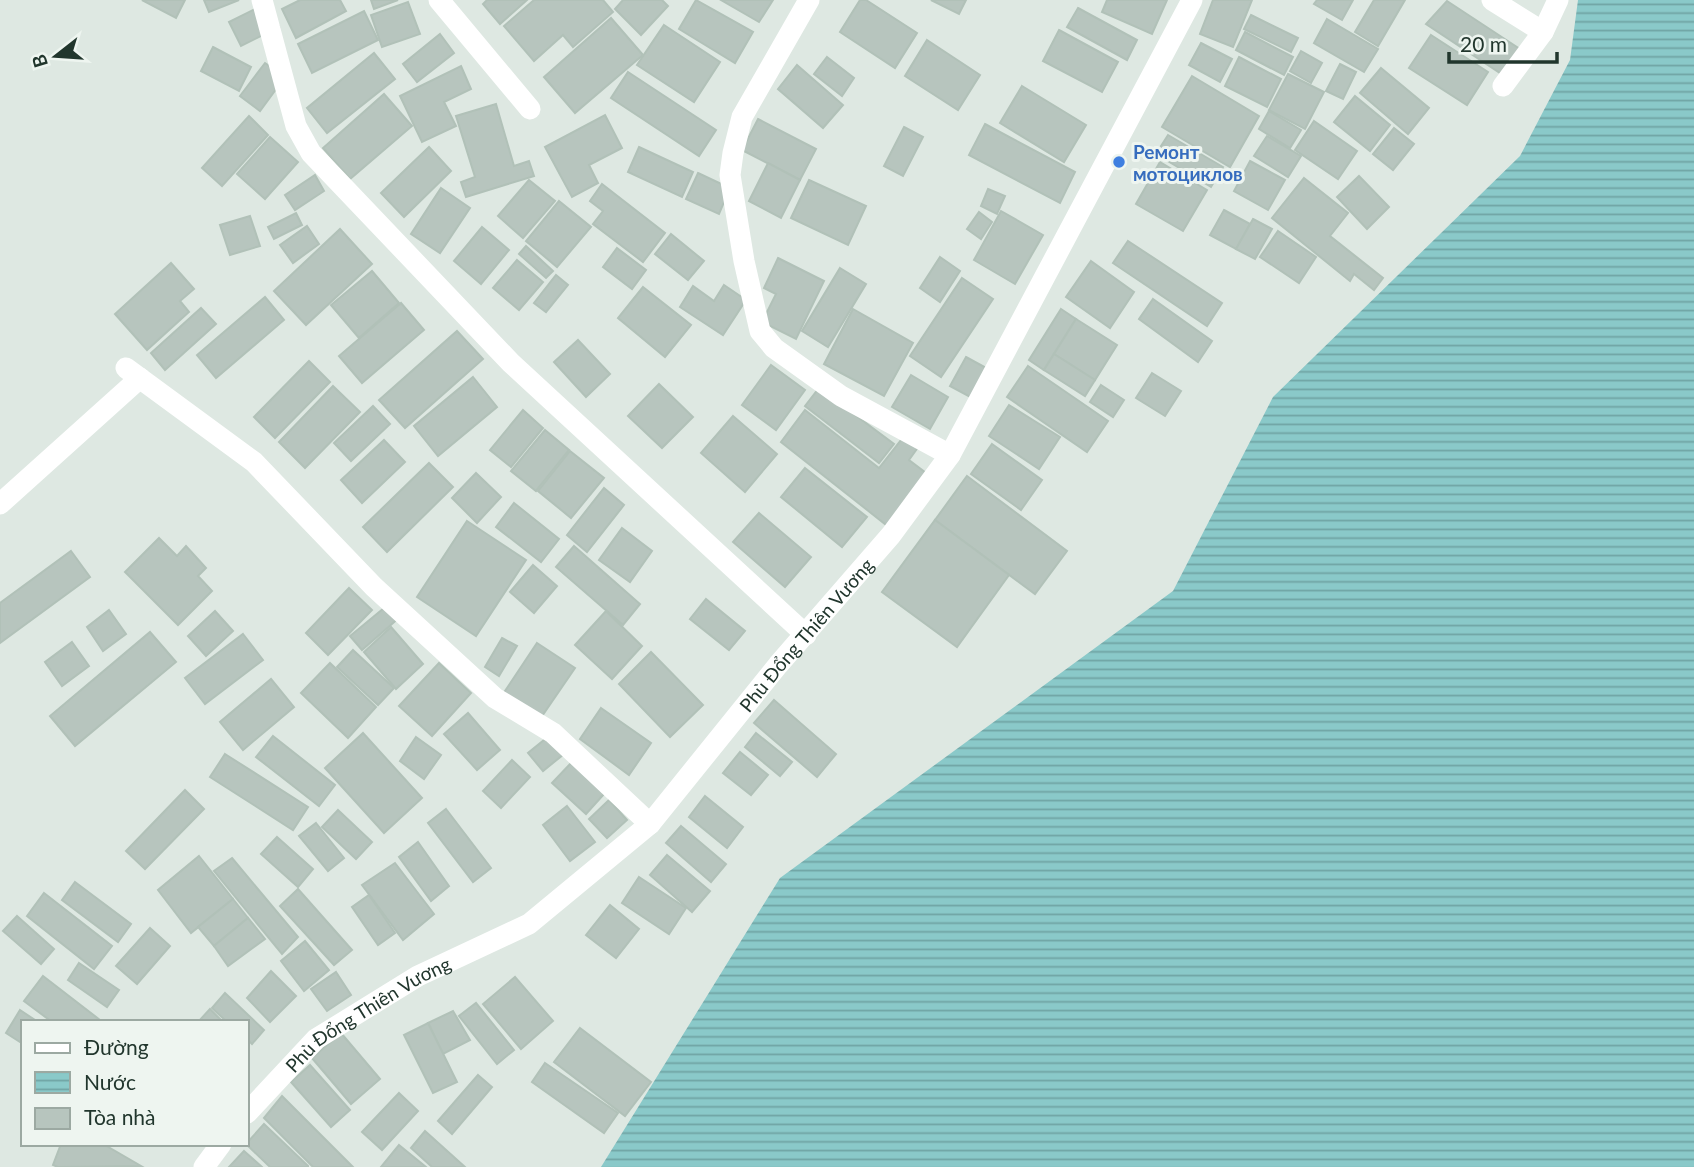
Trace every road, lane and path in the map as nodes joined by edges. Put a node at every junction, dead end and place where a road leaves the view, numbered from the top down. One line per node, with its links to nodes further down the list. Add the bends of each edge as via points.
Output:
1 (262, 0): 12 (street, via 296,126 311,153 511,363)
2 (439, 0): 9 (street)
3 (809, 0): 10 (street, via 742,117 733,152 730,175 760,331 774,348 841,396)
4 (1192, 0): 10 (street, Phù Đổng Thiên Vương)
5 (1492, 0): 7 (street)
6 (1558, 0): 7 (street)
7 (1543, 32): 8 (street)
8 (1503, 86)
9 (530, 109)
10 (950, 455): 12 (street, Phù Đổng Thiên Vương, via 891,535)
11 (0, 504): 13 (street, via 133,373 254,462 374,587 474,680 553,733)
12 (806, 635): 13 (street, Phù Đổng Thiên Vương)
13 (650, 824): 14 (street, Phù Đổng Thiên Vương, via 528,924 418,975 316,1039)
14 (248, 1112)
15 (220, 1146): 16 (street)
16 (204, 1167)

